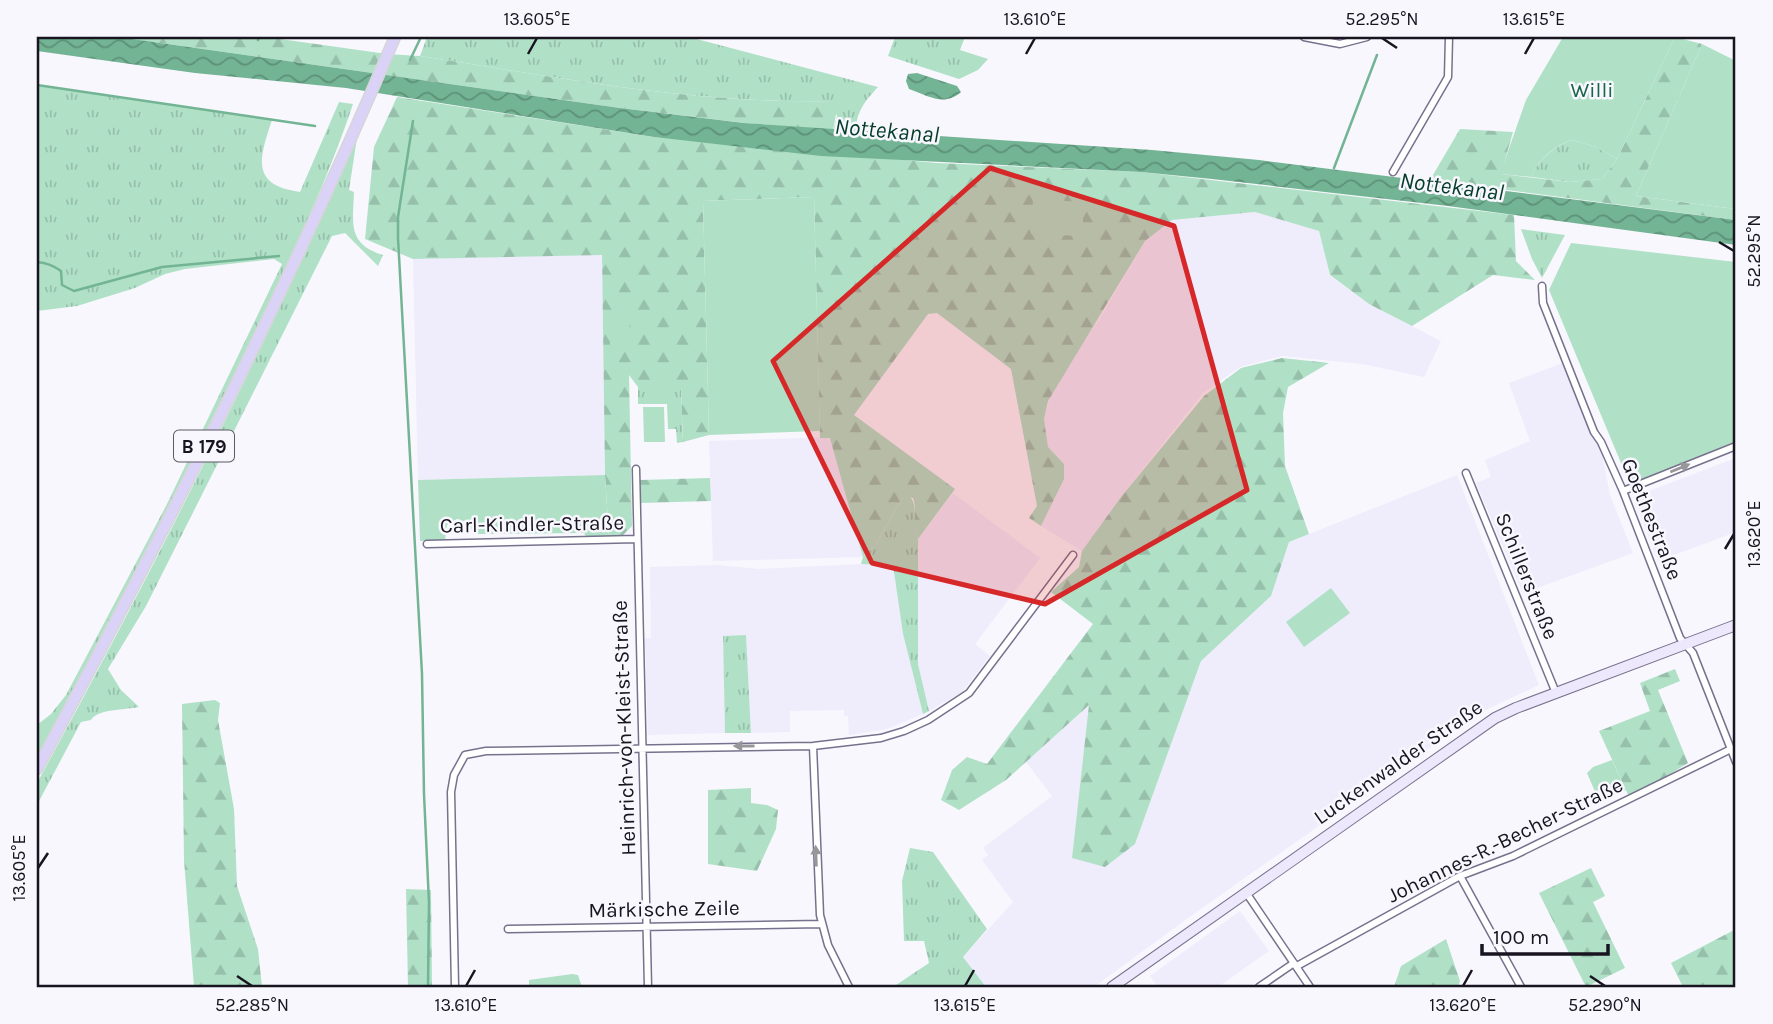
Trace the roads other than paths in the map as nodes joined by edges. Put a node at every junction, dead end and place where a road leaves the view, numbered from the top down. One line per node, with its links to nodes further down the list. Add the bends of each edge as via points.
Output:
1 (395, 37): 21 (main road, B 179, via 239,376)
2 (1304, 37): 3 (street, via 1340,44)
3 (1367, 37)
4 (1449, 37): 5 (street, via 1448,77)
5 (1393, 172)
6 (1542, 286): 10 (street, Goethestraße, via 1544,303 1594,432)
7 (1736, 446): 10 (street, one-way to 7)
8 (636, 469): 11 (street, Heinrich-von-Kleist-Straße)
9 (1466, 474): 16 (street, Schillerstraße)
10 (1623, 491): 15 (street, Goethestraße)
11 (637, 539): 12 (street, Carl-Kindler-Straße); 18 (street, Heinrich-von-Kleist-Straße)
12 (427, 544)
13 (1073, 555): 17 (street, via 960,701 928,720 881,738)
14 (1736, 625): 15 (main road, Luckenwalder Straße)
15 (1685, 644): 16 (main road, Luckenwalder Straße); 19 (street, Goethestraße, via 1693,653)
16 (1556, 692): 23 (main road, Luckenwalder Straße, via 1486,723)
17 (813, 746): 18 (street, one-way to 18); 24 (street, one-way to 17)
18 (643, 748): 25 (street, Heinrich-von-Kleist-Straße); 28 (street, via 477,752 461,759 451,792)
19 (1731, 749): 20 (street, Goethestraße); 22 (street, Johannes-R.-Becher-Straße, via 1513,856)
20 (1736, 762)
21 (37, 769)
22 (1460, 876): 27 (street, Johannes-R.-Becher-Straße); 34 (street)
23 (1247, 894): 27 (street); 31 (main road, Luckenwalder Straße)
24 (821, 924): 25 (street, Märkische Zeile); 30 (street)
25 (647, 927): 26 (street, Märkische Zeile); 29 (street, Heinrich-von-Kleist-Straße)
26 (508, 929)
27 (1296, 965): 32 (street, Johannes-R.-Becher-Straße); 33 (street)
28 (455, 987)
29 (648, 987)
30 (849, 987)
31 (1112, 987)
32 (1259, 987)
33 (1310, 987)
34 (1521, 987)

